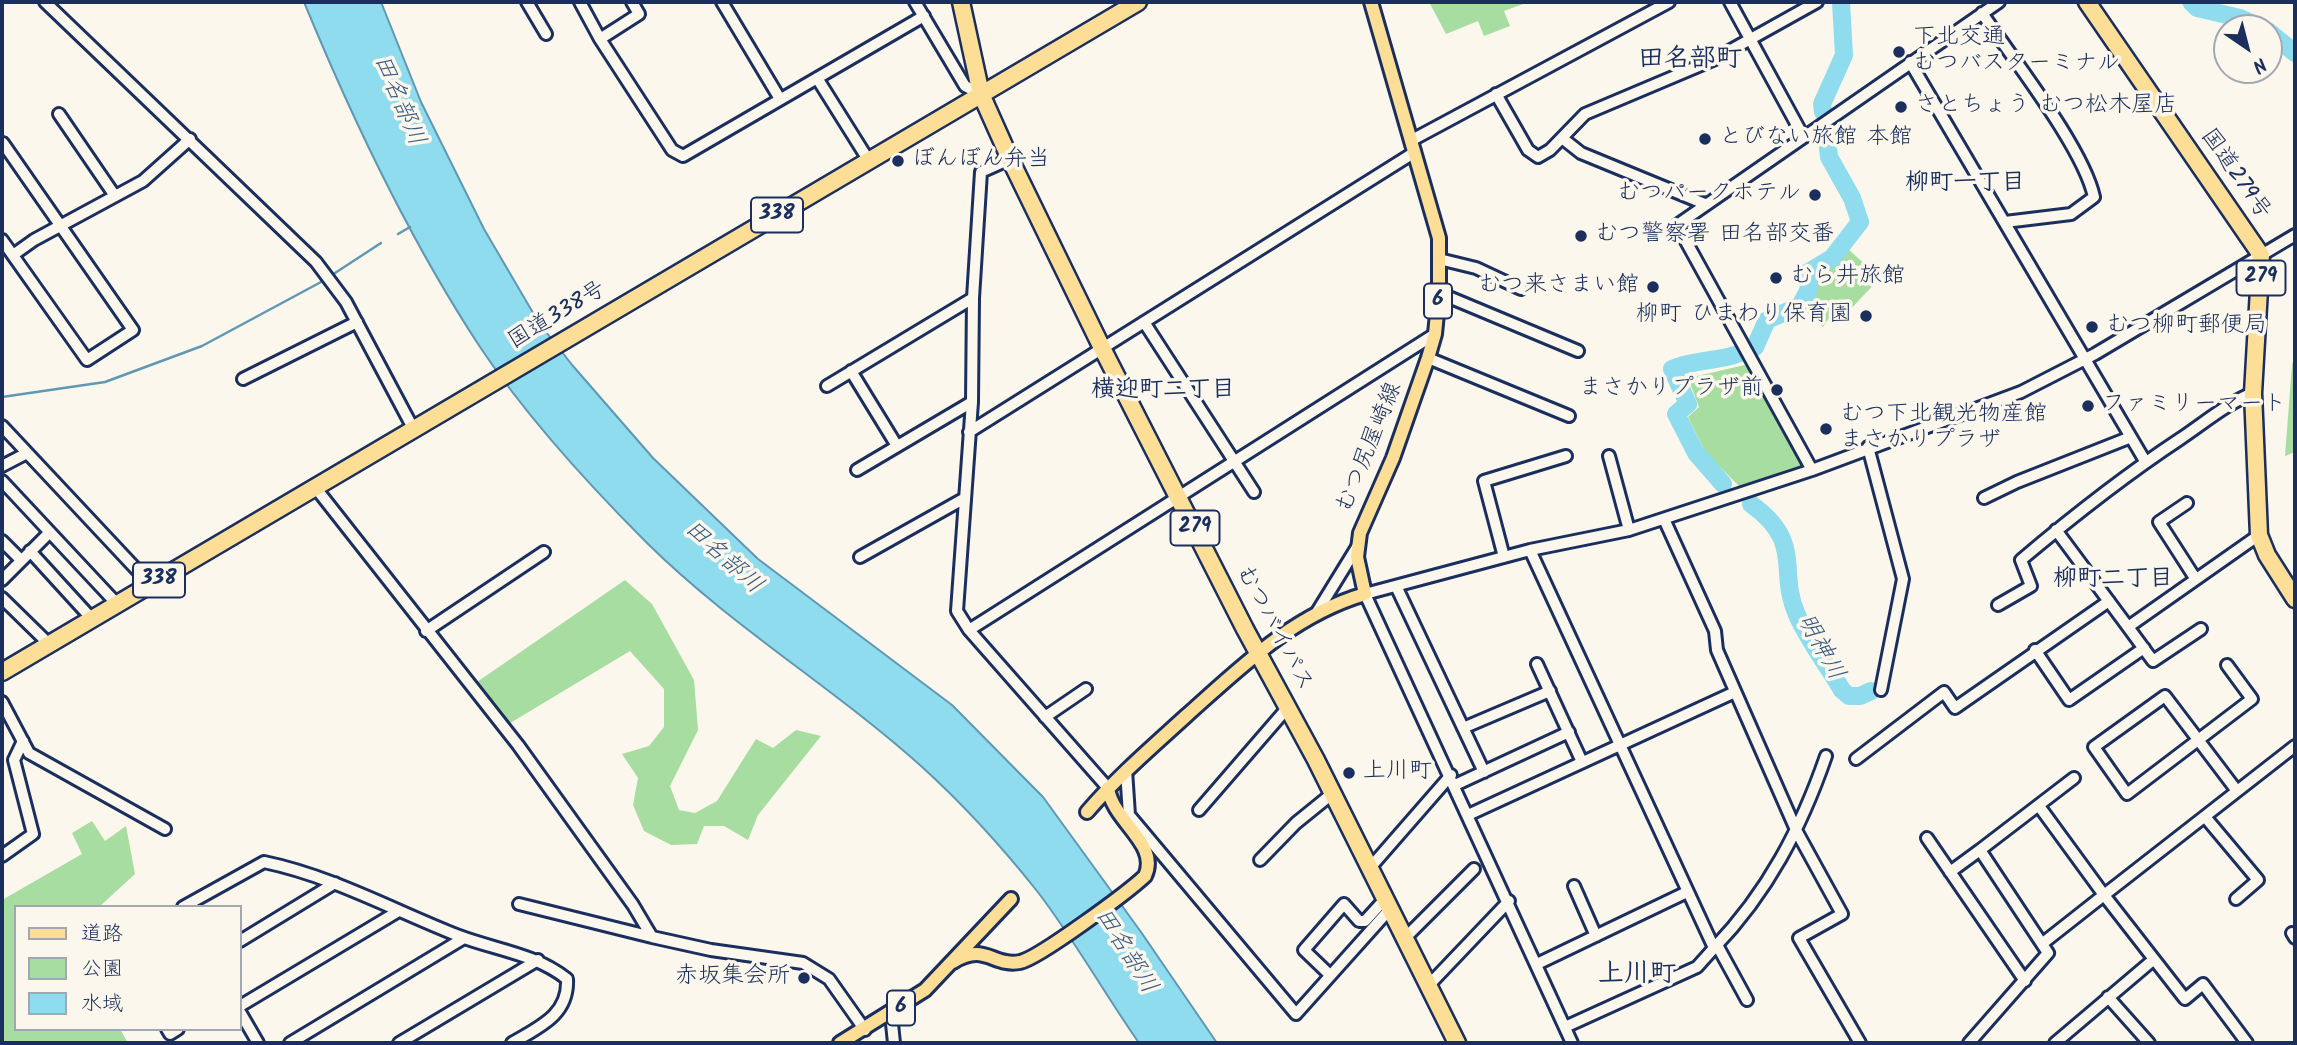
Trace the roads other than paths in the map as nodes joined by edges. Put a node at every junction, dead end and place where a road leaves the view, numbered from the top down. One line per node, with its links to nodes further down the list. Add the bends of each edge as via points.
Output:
1 (45, 2): 28 (street)
2 (527, 2): 17 (street)
3 (580, 2): 18 (street)
4 (632, 2): 18 (street, via 639,14)
5 (722, 2): 24 (street)
6 (915, 2): 16 (street)
7 (961, 2): 22 (highway, むつバイパス / 279)
8 (1138, 2): 22 (highway, 国道338号 / 338)
9 (1371, 2): 30 (main road, むつ尻屋崎線 / 6)
10 (1669, 2): 23 (street)
11 (1730, 2): 19 (street)
12 (1817, 2): 19 (street)
13 (1999, 2): 15 (street)
14 (2087, 2): 40 (highway, 国道279号 / 279)
15 (1982, 13): 20 (street); 35 (street, via 2063,134 2094,197 2071,214)
16 (923, 16): 21 (street); 22 (street, via 965,86)
17 (546, 34)
18 (600, 39): 24 (street, via 672,150 683,156)
19 (1749, 40): 26 (street); 27 (street, via 1667,82 1597,108 1571,125)
20 (1910, 62): 26 (street); 35 (street)
21 (817, 78): 24 (street); 32 (street)
22 (981, 94): 31 (highway, むつバイパス / 279); 32 (highway, 国道338号 / 338)
23 (1496, 94): 27 (street, via 1533,156 1538,158); 30 (street)
24 (780, 99)
25 (59, 114): 33 (street)
26 (1803, 136): 34 (street)
27 (1562, 138): 34 (street, via 1581,153)
28 (190, 139): 33 (street, via 143,181); 45 (street, via 316,262)
29 (3, 143): 36 (street)
30 (1413, 146): 41 (main road, むつ尻屋崎線 / 6, via 1439,238); 46 (street)
31 (1010, 159): 44 (street, via 981,172); 48 (highway, むつバイパス / 279)
32 (869, 161): 59 (highway, 国道338号 / 338)
33 (115, 196): 36 (street)
34 (1705, 204): 71 (street, via 1676,225)
35 (2005, 222): 51 (street)
36 (61, 226): 39 (street); 39 (street, via 133,330 87,360)
37 (2295, 236): 40 (street)
38 (2, 240): 39 (street)
39 (13, 255)
40 (2261, 255): 51 (street); 55 (highway, 国道279号 / 279)
41 (1439, 259): 42 (street, via 1476,268); 43 (main road, むつ尻屋崎線 / 6)
42 (1521, 289)
43 (1439, 293): 47 (main road, むつ尻屋崎線 / 6); 49 (street)
44 (974, 298): 52 (street); 56 (street)
45 (357, 322): 53 (street); 59 (street)
46 (1144, 322): 48 (street); 68 (street)
47 (1435, 334): 50 (main road, むつ尻屋崎線 / 6); 68 (street)
48 (1102, 348): 60 (street); 76 (highway, むつバイパス / 279)
49 (1578, 351)
50 (1428, 358): 57 (street); 85 (main road, むつ尻屋崎線 / 6)
51 (2085, 359): 61 (street); 63 (street, via 2021,391)
52 (851, 371): 54 (street); 62 (street)
53 (243, 379)
54 (827, 386)
55 (2253, 393): 67 (street, via 2235,400); 83 (highway, 国道279号 / 279)
56 (972, 402): 60 (street); 62 (street)
57 (1569, 416)
58 (2, 426): 64 (street)
59 (414, 429): 73 (highway, 国道338号 / 338)
60 (969, 432): 75 (street)
61 (2131, 437): 67 (street); 77 (street)
62 (897, 446): 70 (street)
63 (1868, 447): 71 (street); 116 (street, via 1903,579)
64 (27, 453): 69 (street); 94 (street)
65 (1566, 456): 90 (street, via 1484,481)
66 (1609, 456): 80 (street)
67 (2145, 461): 81 (street)
68 (1235, 463): 74 (street); 76 (street)
69 (2, 466)
70 (857, 470)
71 (1812, 470): 79 (street)
72 (2, 481): 82 (street)
73 (315, 487): 94 (highway, 国道338号 / 338); 107 (street)
74 (1254, 492)
75 (965, 498): 89 (street); 106 (street, via 957,611)
76 (1180, 498): 106 (street); 111 (highway, むつバイパス / 279)
77 (1984, 498)
78 (2187, 503): 92 (street, via 2159,522)
79 (1664, 519): 80 (street); 118 (street, via 1715,631 1717,650)
80 (1629, 530): 86 (street)
81 (2056, 530): 99 (street); 101 (street, via 2021,560 2031,586)
82 (49, 533): 87 (street); 100 (street)
83 (2259, 535): 92 (street); 98 (highway, 国道279号 / 279, via 2266,555)
84 (2, 541): 91 (street)
85 (1357, 547): 96 (main road, むつ尻屋崎線 / 6); 102 (street)
86 (1530, 550): 90 (street); 126 (street)
87 (30, 551): 91 (street); 103 (street)
88 (544, 552): 107 (street)
89 (860, 557)
90 (1504, 557): 95 (street)
91 (21, 560): 93 (street)
92 (2195, 578): 104 (street)
93 (2, 580)
94 (150, 585): 100 (highway, 国道338号 / 338)
95 (1396, 586): 96 (street); 122 (street)
96 (1365, 594): 102 (main road); 134 (street)
97 (2, 598): 108 (street)
98 (2295, 599)
99 (2109, 601): 104 (street); 110 (street)
100 (117, 604): 103 (highway, 国道338号 / 338)
101 (1998, 605)
102 (1317, 612): 111 (main road)
103 (92, 619): 108 (highway, 国道338号 / 338)
104 (2128, 627): 109 (street)
105 (2202, 629): 109 (street, via 2154,661)
106 (969, 630): 121 (street)
107 (426, 631): 164 (street, via 518,745)
108 (49, 644): 114 (highway, 国道338号 / 338)
109 (2144, 648): 110 (street, via 2069,700)
110 (2035, 650): 129 (street, via 1955,708 1944,692)
111 (1258, 651): 120 (highway, むつバイパス / 279); 131 (main road)
112 (1537, 664): 117 (street)
113 (2227, 665): 124 (street, via 2252,699)
114 (2, 672)
115 (1086, 689): 121 (street)
116 (1881, 690)
117 (1550, 691): 122 (street); 123 (street)
118 (1735, 692): 126 (street); 144 (street)
119 (2, 702): 125 (street)
120 (1289, 706): 137 (highway, むつバイパス / 279); 139 (street)
121 (1045, 717): 135 (street)
122 (1463, 728): 132 (street)
123 (1569, 732): 130 (street); 132 (street)
124 (2199, 738): 124 (street, via 2165,696 2094,747 2127,794); 136 (street)
125 (23, 741): 143 (street, via 29,753); 147 (street, via 14,760 33,834)
126 (1620, 746): 130 (street); 154 (street)
127 (2295, 746): 136 (street)
128 (1826, 756): 144 (street)
129 (1856, 760)
130 (1582, 762): 141 (street)
131 (1126, 771): 135 (main road); 174 (street, via 1129,815 1296,1014)
132 (1484, 772): 134 (street)
133 (2074, 778): 138 (street)
134 (1453, 780): 141 (street); 149 (street)
135 (1108, 788): 140 (main road); 172 (main road, via 1113,808 1149,854 1149,867 1135,885 1021,961 967,953)
136 (2238, 791): 142 (street)
137 (1333, 793): 148 (street); 149 (highway, むつバイパス / 279)
138 (2039, 806): 146 (street); 155 (street)
139 (1199, 810)
140 (1087, 812)
141 (1468, 815): 158 (street)
142 (2206, 818): 155 (street); 157 (street, via 2258,880)
143 (165, 829)
144 (1797, 832): 169 (street, via 1777,869); 193 (street, via 1842,914 1799,938)
145 (1927, 838): 151 (street)
146 (1980, 850): 151 (street); 168 (street)
147 (3, 852)
148 (1260, 860)
149 (1369, 869): 160 (highway, むつバイパス / 279)
150 (1474, 869): 166 (street)
151 (1950, 872): 175 (street)
152 (335, 883): 161 (street, via 264,862); 162 (street); 167 (street)
153 (1574, 886): 163 (street)
154 (1687, 892): 163 (street); 169 (street)
155 (2104, 895): 168 (street); 171 (street)
156 (1011, 898): 172 (main road, 6)
157 (2236, 898)
158 (1509, 901): 173 (street); 176 (street)
159 (519, 904): 164 (street)
160 (1387, 904): 166 (highway, むつバイパス / 279); 174 (street); 174 (street, via 1359,921 1343,904 1304,950)
161 (187, 905)
162 (397, 912): 165 (street); 179 (street)
163 (1596, 936): 173 (street)
164 (652, 937): 183 (street, via 803,963 829,979)
165 (464, 938): 170 (street); 186 (street)
166 (1405, 939): 176 (highway, むつバイパス / 279)
167 (242, 940)
168 (2043, 943): 175 (street, via 2048,953)
169 (1716, 947): 178 (street); 182 (street, via 1697,967)
170 (538, 960): 187 (street); 188 (street, via 567,979 563,1008)
171 (2153, 960): 177 (street); 196 (street, via 2185,999 2203,984)
172 (953, 962): 180 (main road, 6)
173 (1537, 964): 182 (street)
174 (1330, 975)
175 (2025, 981): 194 (street)
176 (1429, 986): 191 (highway, むつバイパス / 279)
177 (2108, 997): 184 (street); 195 (street)
178 (1747, 1000)
179 (242, 1005)
180 (891, 1014): 183 (main road, 6); 190 (street)
181 (242, 1015): 185 (street)
182 (1565, 1027): 192 (street)
183 (865, 1030): 189 (main road, 6)
184 (2147, 1042)
185 (258, 1043)
186 (290, 1043)
187 (399, 1043)
188 (512, 1043)
189 (840, 1043)
190 (894, 1043)
191 (1457, 1043)
192 (1572, 1043)
193 (1860, 1043)
194 (1969, 1043)
195 (2055, 1043)
196 (2247, 1043)

